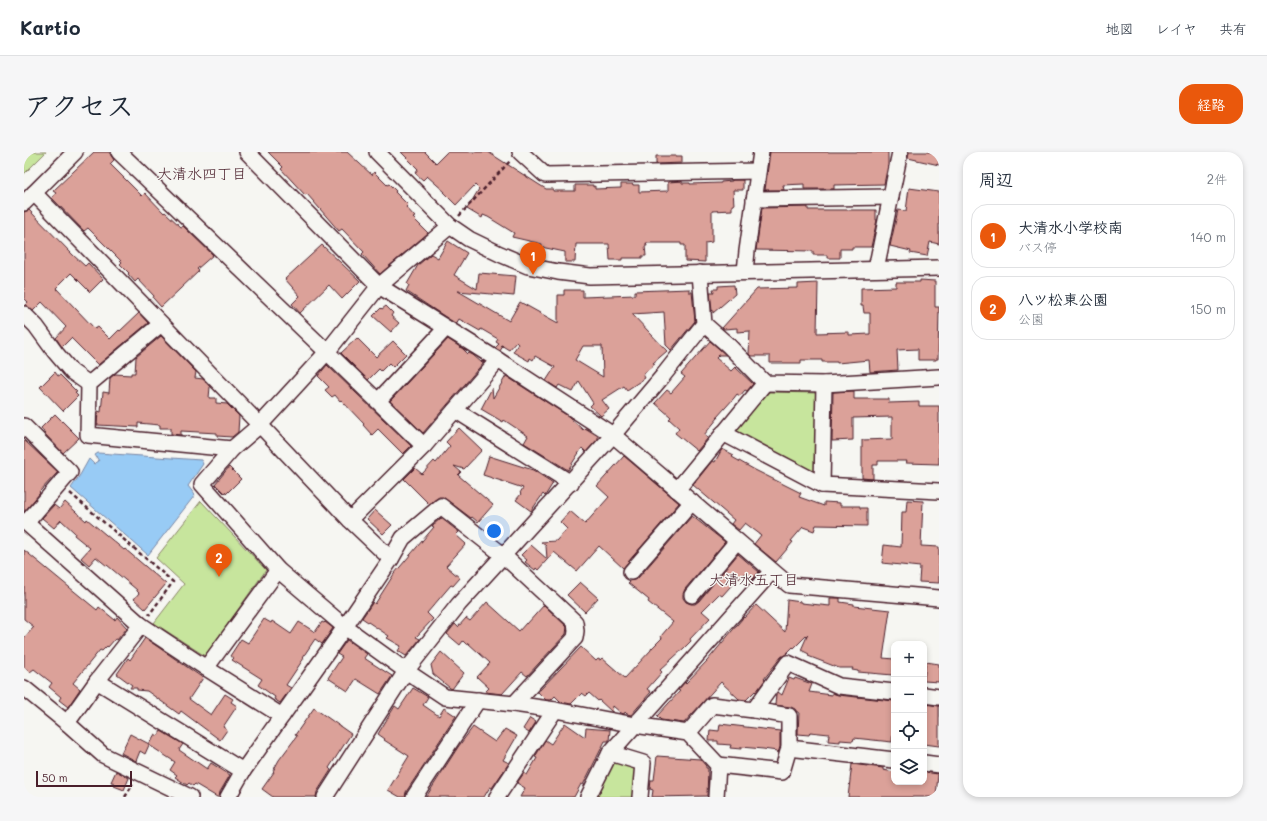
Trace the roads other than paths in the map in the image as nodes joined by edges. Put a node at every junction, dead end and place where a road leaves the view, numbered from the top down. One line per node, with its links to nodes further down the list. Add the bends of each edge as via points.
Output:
1 (75, 152): 10 (street)
2 (119, 152): 22 (street)
3 (247, 152): 17 (street)
4 (377, 152): 12 (street)
5 (761, 152): 8 (street)
6 (900, 152): 9 (street)
7 (517, 155): 8 (street, via 545,175)
8 (758, 172): 11 (street)
9 (891, 197): 11 (street); 14 (street)
10 (29, 198): 19 (street)
11 (754, 199): 15 (street)
12 (450, 226): 16 (street, via 500,254 528,266 558,272 590,276); 17 (street)
13 (939, 268): 14 (street)
14 (876, 269): 15 (street)
15 (745, 272): 16 (street)
16 (700, 273): 20 (street)
17 (379, 286): 21 (street); 22 (street)
18 (24, 314): 26 (street, via 72,372)
19 (161, 324): 26 (street); 31 (street)
20 (704, 324): 25 (street); 33 (street)
21 (446, 328): 23 (street); 28 (street)
22 (327, 352): 28 (street); 31 (street)
23 (498, 360): 29 (street); 33 (street)
24 (939, 377): 27 (street)
25 (765, 383): 27 (street); 32 (street)
26 (89, 384): 35 (street, via 88,435)
27 (824, 384): 37 (street)
28 (378, 401): 34 (street)
29 (455, 410): 34 (street); 36 (street)
30 (24, 426): 42 (street, via 70,472)
31 (260, 426): 35 (street); 41 (street)
32 (723, 433): 37 (street); 38 (street)
33 (613, 435): 36 (street); 38 (street)
34 (424, 446): 41 (street)
35 (232, 449): 46 (street, via 202,484)
36 (570, 483): 44 (street)
37 (822, 485): 39 (street)
38 (677, 490): 40 (street)
39 (939, 491)
40 (692, 502): 43 (street); 48 (street)
41 (350, 520): 45 (street)
42 (25, 522): 51 (street)
43 (737, 541): 47 (street); 49 (street)
44 (503, 555): 45 (street, via 441,506 403,538); 54 (street, via 459,604); 61 (street, via 575,622 576,631 574,638)
45 (391, 558): 52 (street)
46 (278, 570): 52 (street); 53 (street)
47 (772, 571): 50 (street, via 789,585); 66 (street)
48 (630, 572)
49 (692, 595)
50 (939, 598)
51 (141, 625): 53 (street); 55 (street)
52 (345, 627): 54 (street); 64 (street)
53 (206, 668): 64 (street)
54 (406, 671): 60 (street, via 445,697); 77 (street)
55 (97, 681): 65 (street); 74 (street)
56 (24, 688): 65 (street)
57 (891, 692): 63 (street, via 839,686 788,663)
58 (927, 695): 59 (street)
59 (939, 697)
60 (478, 700): 61 (street); 78 (street)
61 (514, 704): 62 (street)
62 (555, 710): 66 (street); 79 (street)
63 (754, 710): 67 (street, via 712,705); 68 (street, via 789,716)
64 (282, 716): 74 (street)
65 (67, 723): 75 (street, via 103,755)
66 (634, 726): 67 (street); 69 (street)
67 (688, 733): 72 (street)
68 (789, 748): 70 (street); 72 (street, via 782,772)
69 (610, 753): 80 (street); 81 (street, via 643,763)
70 (891, 760)
71 (927, 763): 73 (street)
72 (718, 764): 82 (street)
73 (939, 765)
74 (243, 771): 76 (street)
75 (190, 797)
76 (228, 797)
77 (325, 797)
78 (414, 797)
79 (498, 797)
80 (588, 797)
81 (640, 797)
82 (716, 797)

